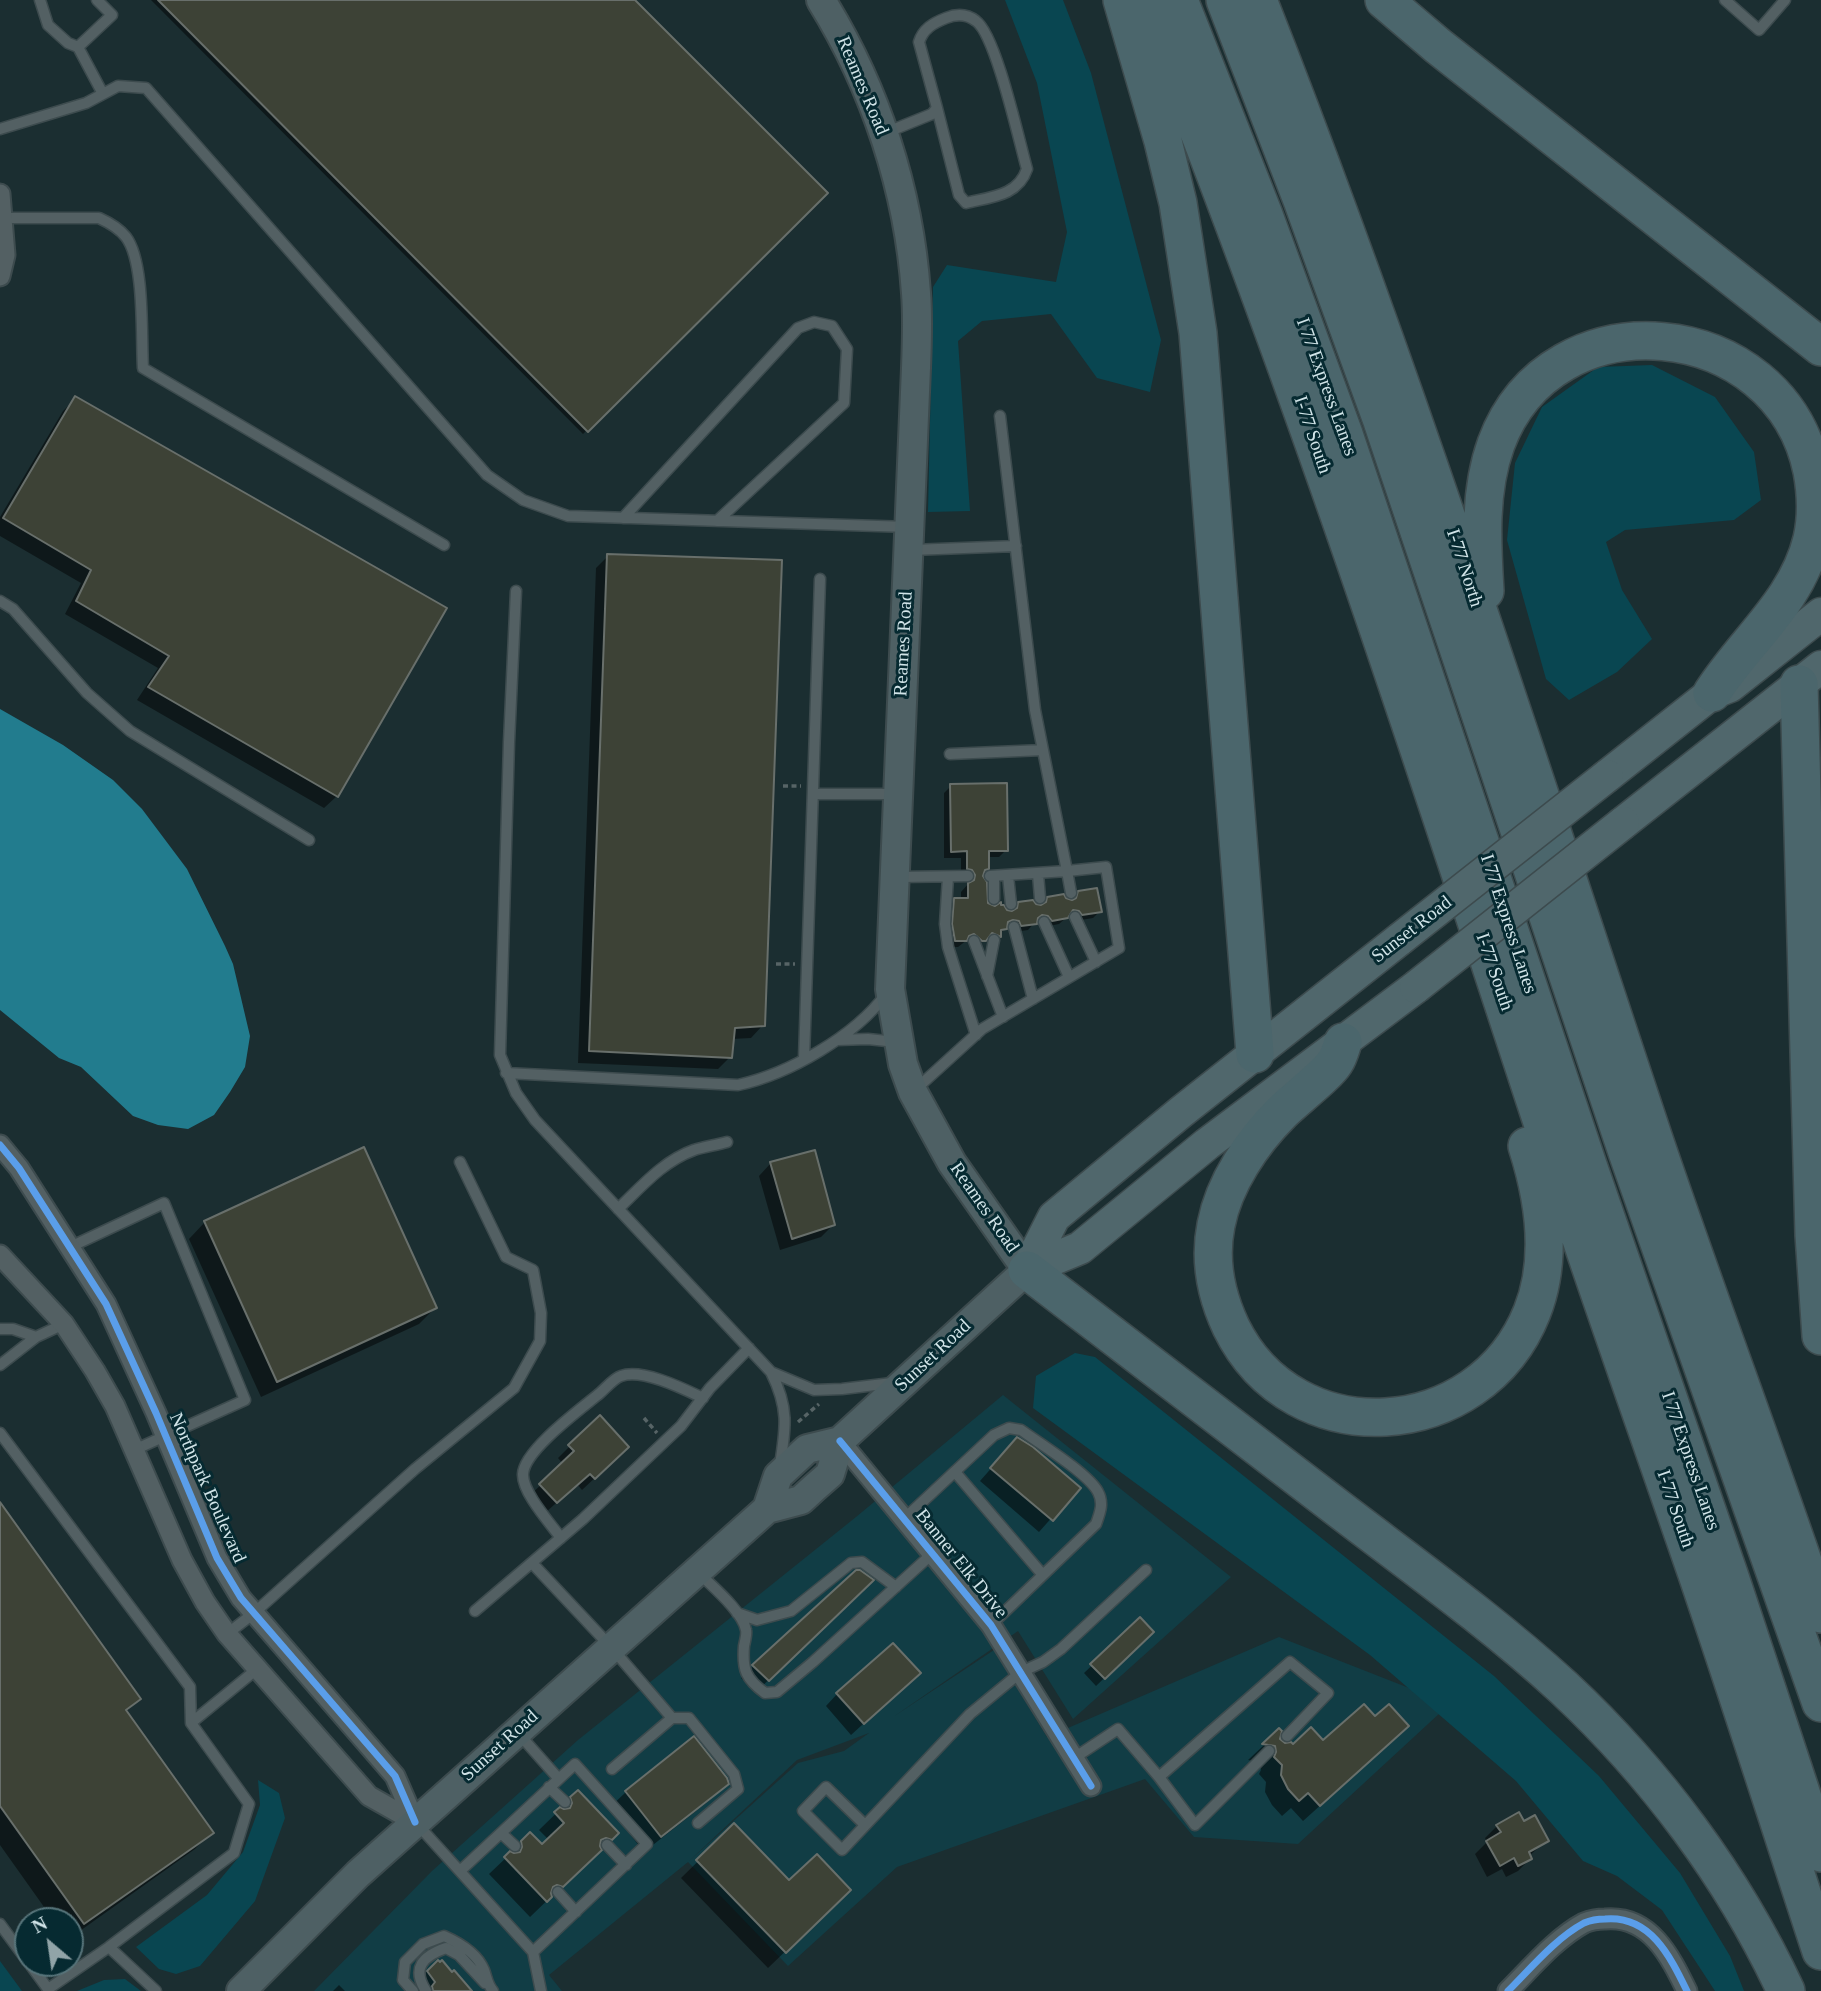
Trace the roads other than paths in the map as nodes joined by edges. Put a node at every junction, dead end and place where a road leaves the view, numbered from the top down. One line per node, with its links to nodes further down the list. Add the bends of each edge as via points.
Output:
1 (40, 0): 12 (lane, via 48,25)
2 (97, 0): 12 (lane, via 112,15)
3 (821, 0): 16 (main road, Reames Road)
4 (1122, 0): 65 (highway, via 1175,191 1198,333)
5 (1147, 0): 64 (highway, I-77 South, via 1307,421)
6 (1179, 0): 129 (highway, I 77 Express Lanes, via 1344,434)
7 (1225, 0): 110 (highway, via 1386,433 1627,1152)
8 (1258, 0): 31 (highway, I-77 North, via 1331,189)
9 (1384, 0): 20 (highway)
10 (1725, 0): 11 (lane, via 1759,30)
11 (1785, 0)
12 (78, 47): 13 (lane)
13 (103, 94): 15 (lane); 22 (lane, via 118,86 146,88 487,475 523,500 568,516)
14 (937, 108): 14 (lane, via 919,42 922,33 955,14 975,19 992,47 1027,169 1023,182 1008,194 966,203 959,195); 16 (lane)
15 (0, 130)
16 (884, 133): 24 (main road, Reames Road, via 909,237 916,292)
17 (0, 194): 18 (street)
18 (2, 218): 19 (street, via 5,255); 25 (lane, via 99,218 113,224 127,237 136,256 143,368)
19 (0, 276)
20 (1821, 347)
21 (1000, 415): 26 (lane)
22 (622, 518): 23 (lane); 23 (lane, via 798,328 814,322 832,326 847,349 844,403)
23 (717, 521): 24 (lane)
24 (909, 538): 26 (lane); 37 (main road, Reames Road)
25 (444, 545)
26 (1016, 546): 34 (lane)
27 (820, 579): 36 (lane)
28 (516, 591): 67 (lane, via 500,1055)
29 (0, 601): 38 (lane, via 13,609 87,693 130,730)
30 (1821, 614): 33 (main road, Sunset Road, via 1730,686)
31 (1488, 641): 33 (highway, via 1483,545 1486,482 1496,445 1522,398 1563,363 1599,348 1641,340 1695,346 1743,368 1783,405 1809,458 1816,499 1812,538 1798,576 1767,626); 104 (highway, I-77 North)
32 (1810, 676): 63 (main road, Sunset Road, bridge); 79 (highway, via 1814,1235)
33 (1712, 693): 65 (main road, Sunset Road, bridge)
34 (1043, 750): 35 (lane); 39 (lane)
35 (950, 754)
36 (813, 794): 37 (lane); 66 (lane)
37 (897, 794): 43 (main road, Reames Road)
38 (309, 840)
39 (1067, 871): 40 (lane); 45 (lane); 54 (lane, via 1106,867 1119,948)
40 (1038, 874): 42 (lane); 46 (lane)
41 (968, 876): 44 (lane)
42 (1008, 876): 47 (lane, via 992,876); 48 (lane)
43 (894, 877): 44 (lane); 57 (main road, Reames Road)
44 (948, 877): 60 (lane, via 948,947)
45 (1071, 893)
46 (1040, 898)
47 (994, 899)
48 (1011, 904)
49 (1075, 917): 54 (lane)
50 (1044, 922): 56 (lane)
51 (1014, 928): 58 (lane)
52 (993, 940): 55 (lane)
53 (974, 941): 55 (lane)
54 (1096, 962): 56 (lane)
55 (987, 977): 59 (lane)
56 (1069, 977): 58 (lane)
57 (890, 989): 61 (lane, via 873,1012); 62 (main road, Reames Road)
58 (1033, 999): 59 (lane)
59 (1003, 1017): 60 (lane)
60 (976, 1035): 68 (lane)
61 (837, 1041): 62 (lane); 66 (lane)
62 (898, 1042): 68 (main road, Reames Road)
63 (1343, 1042): 64 (highway, via 1335,1063 1267,1128 1235,1175 1219,1210 1213,1262 1225,1314 1243,1348 1265,1374 1314,1404 1369,1418 1419,1412 1450,1401 1479,1383 1504,1360 1532,1312 1542,1275 1544,1230 1531,1158 1511,1097); 76 (main road, Sunset Road, via 1207,1144 1080,1248)
64 (1518, 1043): 137 (highway, I-77 South)
65 (1255, 1054): 76 (main road, Sunset Road, via 1054,1217)
66 (804, 1058): 67 (lane, via 760,1080 738,1085)
67 (506, 1073): 73 (lane, via 535,1119)
68 (913, 1092): 76 (main road, Reames Road, via 952,1163)
69 (727, 1142): 73 (lane, via 672,1161)
70 (0, 1145): 72 (street, Northpark Boulevard)
71 (460, 1162): 102 (lane, via 506,1257 533,1270 541,1313 540,1341 514,1388 415,1469)
72 (9, 1169): 74 (street, Northpark Boulevard)
73 (618, 1209): 81 (lane)
74 (70, 1248): 87 (street, Northpark Boulevard, via 106,1304); 87 (lane, via 164,1203 245,1400)
75 (0, 1255): 77 (street)
76 (1027, 1270): 84 (main road, Sunset Road); 150 (highway, via 1474,1613 1563,1688 1638,1765 1678,1815 1754,1929)
77 (64, 1324): 80 (lane); 89 (street, via 115,1406)
78 (0, 1329): 80 (lane)
79 (1821, 1336)
80 (36, 1337): 82 (lane)
81 (749, 1349): 83 (lane); 85 (lane)
82 (0, 1365)
83 (771, 1372): 84 (lane, via 814,1390); 91 (lane, via 786,1414)
84 (906, 1381): 88 (main road, Sunset Road)
85 (703, 1398): 94 (lane, via 681,1426); 94 (lane, via 639,1375 620,1376 550,1435 526,1462 523,1475 535,1502)
86 (0, 1433): 112 (lane, via 190,1687)
87 (166, 1436): 89 (lane); 102 (street, Northpark Boulevard, via 217,1558)
88 (840, 1441): 91 (main road, Sunset Road, via 807,1449); 92 (main road, Sunset Road, via 830,1474 801,1500); 93 (street, Banner Elk Drive)
89 (134, 1450): 106 (street, via 182,1560)
90 (955, 1472): 93 (lane); 99 (lane); 99 (lane, via 994,1435 1009,1428 1021,1430 1088,1480 1102,1506 1097,1524)
91 (778, 1476): 92 (main road, Sunset Road)
92 (767, 1509): 98 (main road, Sunset Road)
93 (904, 1519): 95 (street, Banner Elk Drive)
94 (561, 1538): 96 (lane)
95 (933, 1553): 100 (lane); 105 (street, Banner Elk Drive)
96 (532, 1563): 101 (lane); 107 (lane)
97 (1146, 1570): 109 (lane, via 1062,1649)
98 (698, 1571): 103 (lane); 107 (main road, Sunset Road)
99 (1042, 1574): 105 (lane)
100 (896, 1587): 103 (lane, via 862,1562 851,1563 791,1611 757,1620); 103 (lane, via 777,1692 765,1693 745,1672 746,1630)
101 (475, 1611)
102 (254, 1613): 106 (lane); 123 (street, Northpark Boulevard, via 395,1776)
103 (737, 1613)
104 (1821, 1614)
105 (991, 1625): 109 (street, Banner Elk Drive)
106 (227, 1634): 108 (street)
107 (611, 1647): 111 (lane); 113 (main road, Sunset Road)
108 (257, 1669): 112 (lane); 123 (street, via 369,1796)
109 (1021, 1672): 116 (street, Banner Elk Drive); 125 (lane, via 970,1714)
110 (1821, 1703)
111 (672, 1718): 117 (lane); 124 (lane, via 689,1718 734,1774 738,1789)
112 (191, 1723): 136 (lane, via 249,1804 234,1853)
113 (517, 1731): 119 (lane); 123 (main road, Sunset Road)
114 (1287, 1737): 118 (lane, via 1328,1693 1290,1662)
115 (1269, 1751): 118 (lane, via 1195,1825)
116 (1074, 1758): 118 (lane, via 1118,1729); 120 (street, Banner Elk Drive)
117 (612, 1769)
118 (1159, 1777)
119 (558, 1778): 121 (lane); 130 (lane, via 575,1764 648,1844)
120 (1091, 1786)
121 (548, 1787): 122 (lane); 126 (lane)
122 (565, 1802)
123 (415, 1822): 131 (lane); 144 (main road, Sunset Road)
124 (698, 1823)
125 (865, 1825): 125 (lane, via 842,1850 803,1811 826,1787)
126 (501, 1833): 128 (lane); 131 (lane)
127 (607, 1845): 130 (lane)
128 (515, 1846)
129 (1821, 1853)
130 (626, 1865): 133 (lane)
131 (460, 1871): 138 (lane)
132 (558, 1892): 133 (lane)
133 (576, 1912): 138 (lane)
134 (0, 1924): 135 (lane)
135 (14, 1944)
136 (110, 1947): 139 (lane); 143 (lane)
137 (1821, 1951)
138 (533, 1952): 147 (lane)
139 (84, 1965)
140 (39, 1977): 141 (lane, via 48,1989)
141 (66, 1977)
142 (490, 1988): 145 (lane, via 483,1967 470,1952 444,1937 423,1944 405,1962 402,1980); 146 (lane, via 459,1955 446,1948 432,1952 421,1963 419,1978)
143 (156, 1991)
144 (241, 1991)
145 (413, 1991)
146 (426, 1991)
147 (541, 1991)
148 (1508, 1991): 149 (street, via 1584,1924 1615,1918 1631,1921 1660,1942)
149 (1687, 1991)
150 (1786, 1991)

